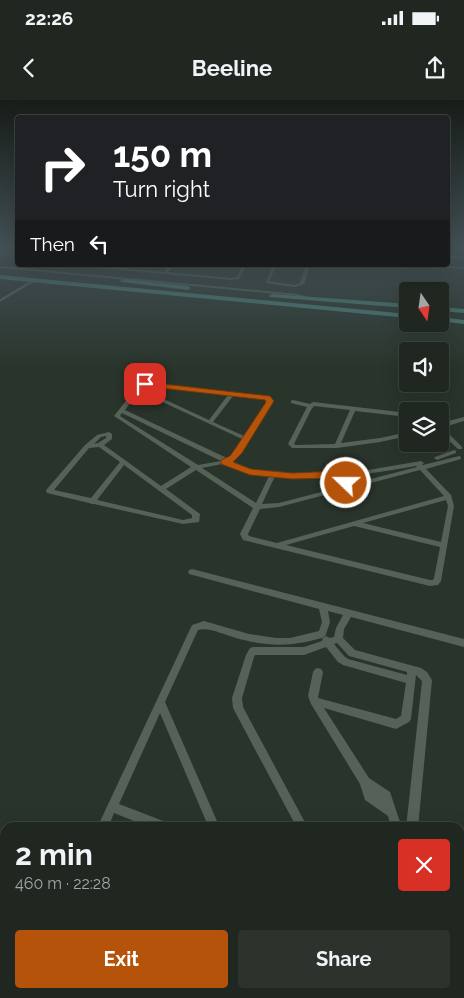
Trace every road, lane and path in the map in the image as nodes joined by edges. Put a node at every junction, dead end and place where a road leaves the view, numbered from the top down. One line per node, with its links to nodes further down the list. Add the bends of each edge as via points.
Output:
1 (20, 288): 10 (street)
2 (154, 288): 7 (main road)
3 (189, 288): 5 (main road)
4 (227, 288): 8 (street)
5 (231, 292): 6 (main road); 7 (main road, via 232,295)
6 (248, 294): 8 (main road); 9 (main road, via 241,296)
7 (224, 298): 9 (main road)
8 (312, 299): 11 (main road)
9 (242, 300): 14 (main road)
10 (0, 301)
11 (399, 306)
12 (449, 310): 13 (main road)
13 (464, 311)
14 (399, 314)
15 (449, 320): 16 (main road)
16 (464, 322)
17 (138, 389): 18 (street, via 150,384); 22 (street); 26 (street)
18 (232, 394): 26 (street); 32 (street, via 270,399)
19 (293, 402): 20 (street)
20 (310, 406): 21 (street, via 317,403); 37 (street, via 291,446)
21 (353, 408): 23 (street); 37 (street)
22 (120, 410): 29 (street); 30 (street, via 117,416)
23 (399, 414)
24 (464, 419): 27 (street)
25 (449, 421): 27 (street)
26 (210, 422): 32 (street)
27 (456, 422): 28 (street)
28 (449, 423)
29 (156, 428): 30 (street); 40 (street)
30 (146, 435): 42 (street)
31 (399, 436): 37 (street)
32 (246, 438): 40 (street, via 233,458)
33 (449, 439): 38 (street)
34 (449, 442): 38 (street)
35 (87, 446): 36 (street); 36 (street, via 99,436 109,434 109,439); 50 (street, via 49,490)
36 (100, 446): 39 (street)
37 (337, 446)
38 (460, 452): 41 (street)
39 (123, 462): 48 (street); 50 (street)
40 (224, 462): 42 (street); 44 (street, via 244,471)
41 (419, 466): 43 (street); 46 (street); 49 (street)
42 (195, 468): 48 (street); 51 (street)
43 (352, 473): 45 (street); 46 (street, via 352,480)
44 (273, 474): 45 (street); 51 (street)
45 (339, 474): 47 (street, via 344,478)
46 (361, 483): 47 (street)
47 (345, 487): 51 (street, via 279,505)
48 (161, 489): 50 (street, via 196,514 196,520 183,522)
49 (449, 497): 52 (street); 54 (street, via 451,506)
50 (92, 502)
51 (257, 507): 53 (street, via 244,536)
52 (354, 523): 53 (street); 54 (street)
53 (278, 545): 54 (street, via 430,583 438,579)
54 (443, 545)
55 (192, 572): 56 (street)
56 (323, 607): 57 (street); 58 (street, via 326,622)
57 (349, 613): 60 (street); 62 (street)
58 (322, 634): 59 (street, via 298,642 267,643); 61 (street)
59 (250, 639): 63 (street); 67 (street, via 204,626 196,628)
60 (338, 639): 61 (street); 64 (street, via 352,653)
61 (328, 643): 63 (street, via 304,651); 66 (street, via 346,662)
62 (464, 644)
63 (253, 651): 73 (street, via 237,703)
64 (412, 669): 66 (street); 75 (street, via 427,680)
65 (318, 672): 68 (street, via 312,696)
66 (411, 680): 68 (street, via 406,718 396,724)
67 (160, 701): 69 (street); 72 (street)
68 (314, 702): 74 (street, via 365,782 369,796 390,812)
69 (112, 807): 70 (street); 71 (street)
70 (105, 822)
71 (151, 822)
72 (212, 822)
73 (300, 822)
74 (396, 822)
75 (413, 822)

